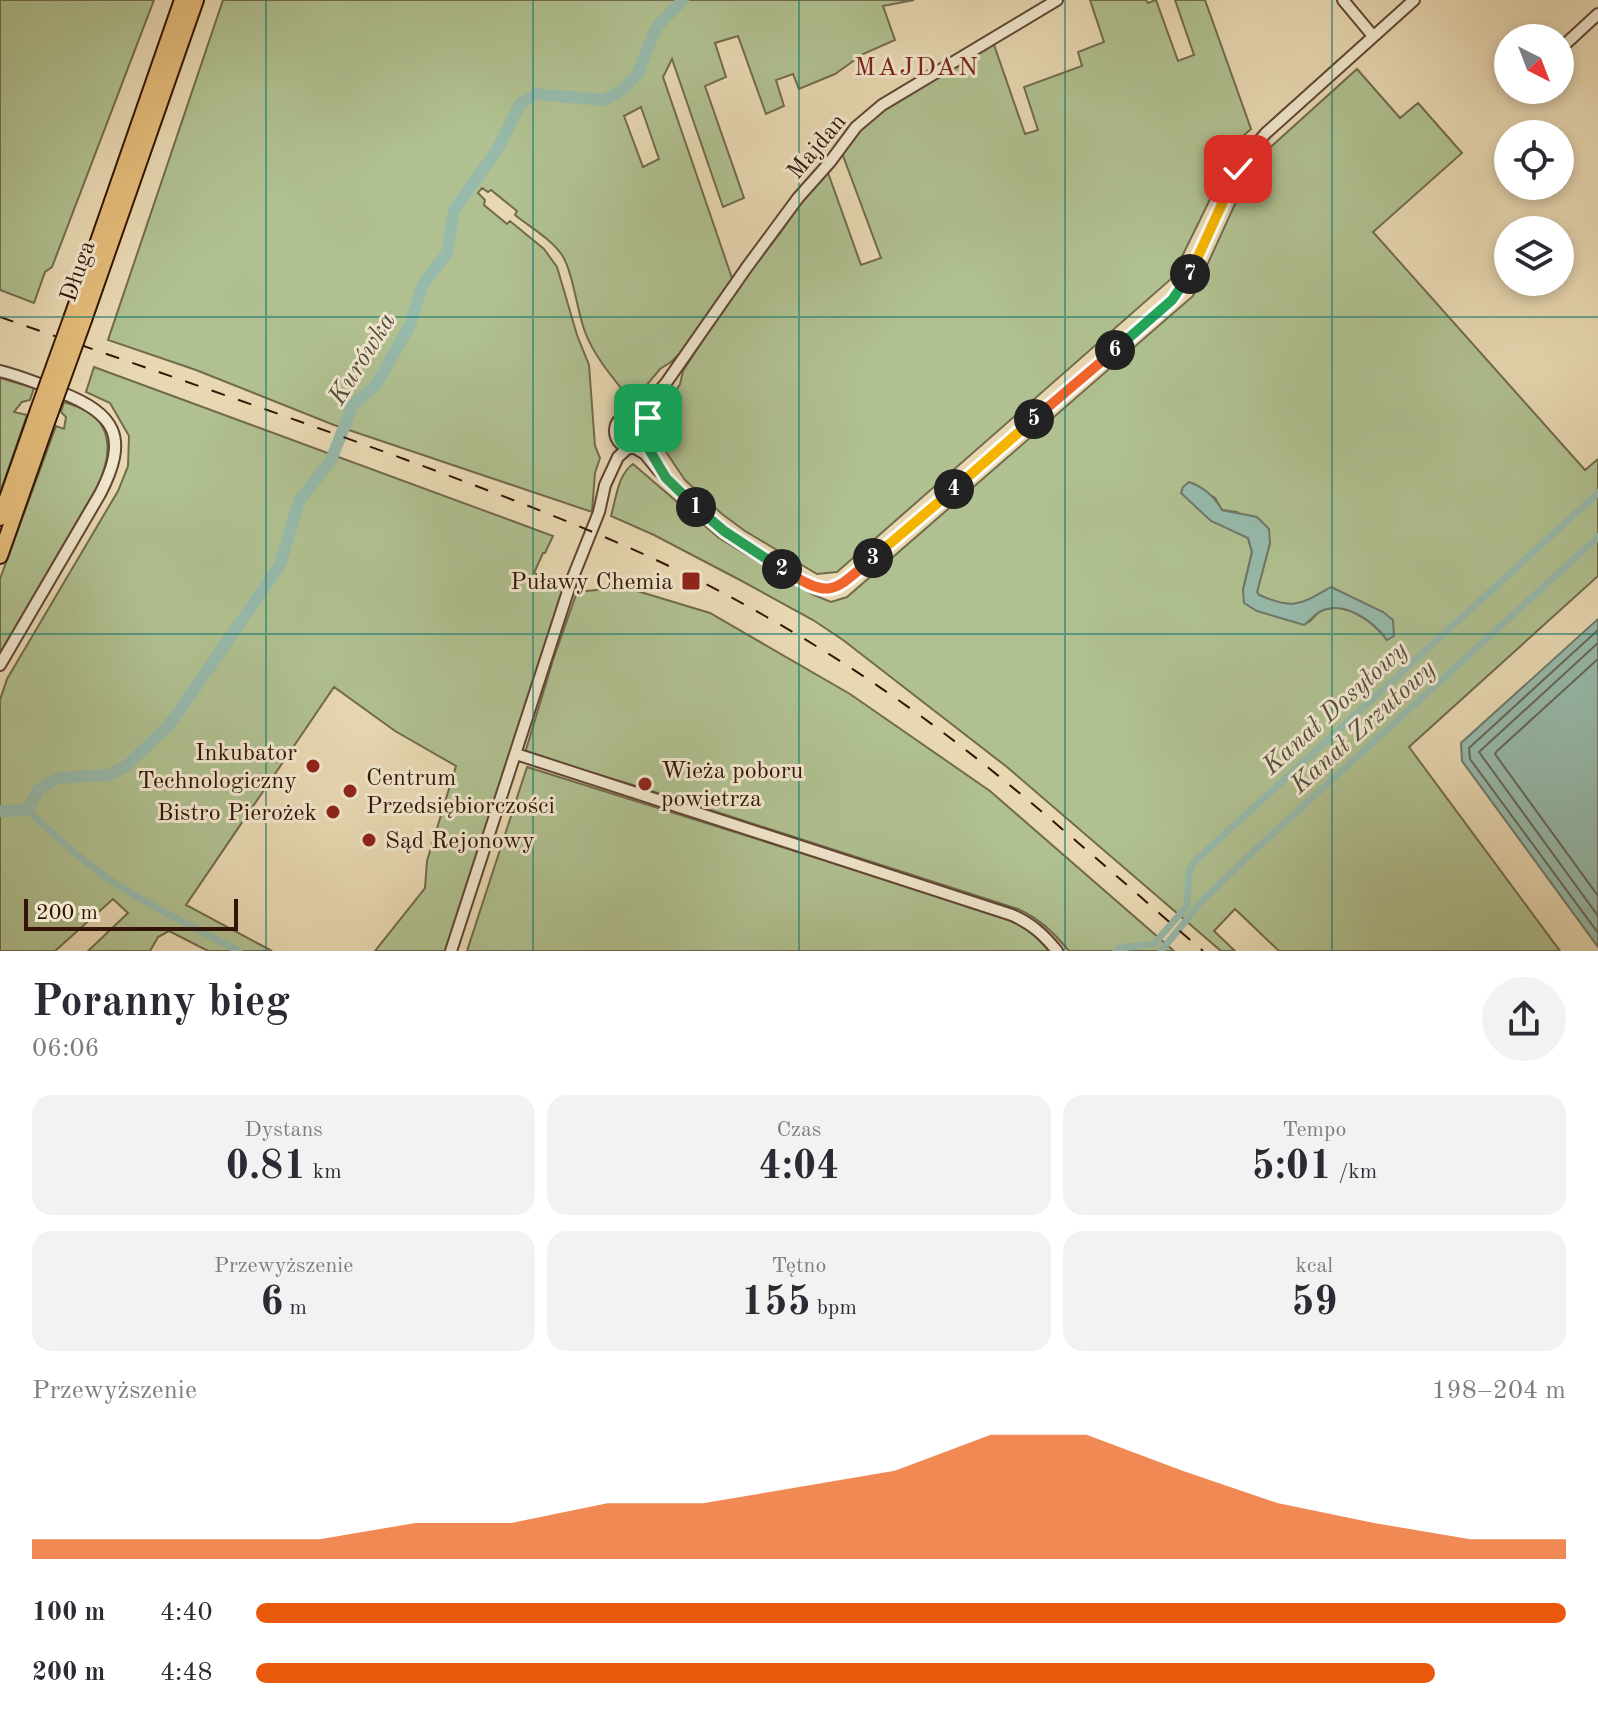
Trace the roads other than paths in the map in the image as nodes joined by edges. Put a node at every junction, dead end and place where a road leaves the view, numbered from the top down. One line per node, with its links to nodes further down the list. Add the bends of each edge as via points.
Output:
1 (182, 0): 9 (highway, Długa)
2 (196, 0): 9 (highway, Długa)
3 (1057, 0): 11 (street, Majdan, via 867,116 794,204)
4 (1343, 0): 7 (street)
5 (1414, 0): 7 (street)
6 (1598, 14): 8 (street)
7 (1373, 36): 18 (street, via 1249,153 1195,266 1172,300 844,583 826,589 808,585 724,531)
8 (1574, 36)
9 (174, 45): 12 (highway, Długa, bridge)
10 (0, 371): 22 (street, via 93,407 108,423 116,449 105,485)
11 (666, 383): 13 (street, Majdan); 14 (street, Majdan)
12 (44, 412): 20 (highway, Długa); 21 (highway, Długa)
13 (636, 414): 14 (street); 16 (street, via 619,419)
14 (648, 424): 15 (street)
15 (648, 439): 17 (street); 18 (street)
16 (617, 440): 17 (street); 19 (street, via 603,471)
17 (632, 448): 18 (street); 19 (street, via 618,457)
18 (664, 475)
19 (605, 485): 23 (street)
20 (0, 518)
21 (0, 556)
22 (0, 665)
23 (516, 754): 24 (street); 25 (street, via 1012,915 1041,932)
24 (451, 951)
25 (1057, 951)

